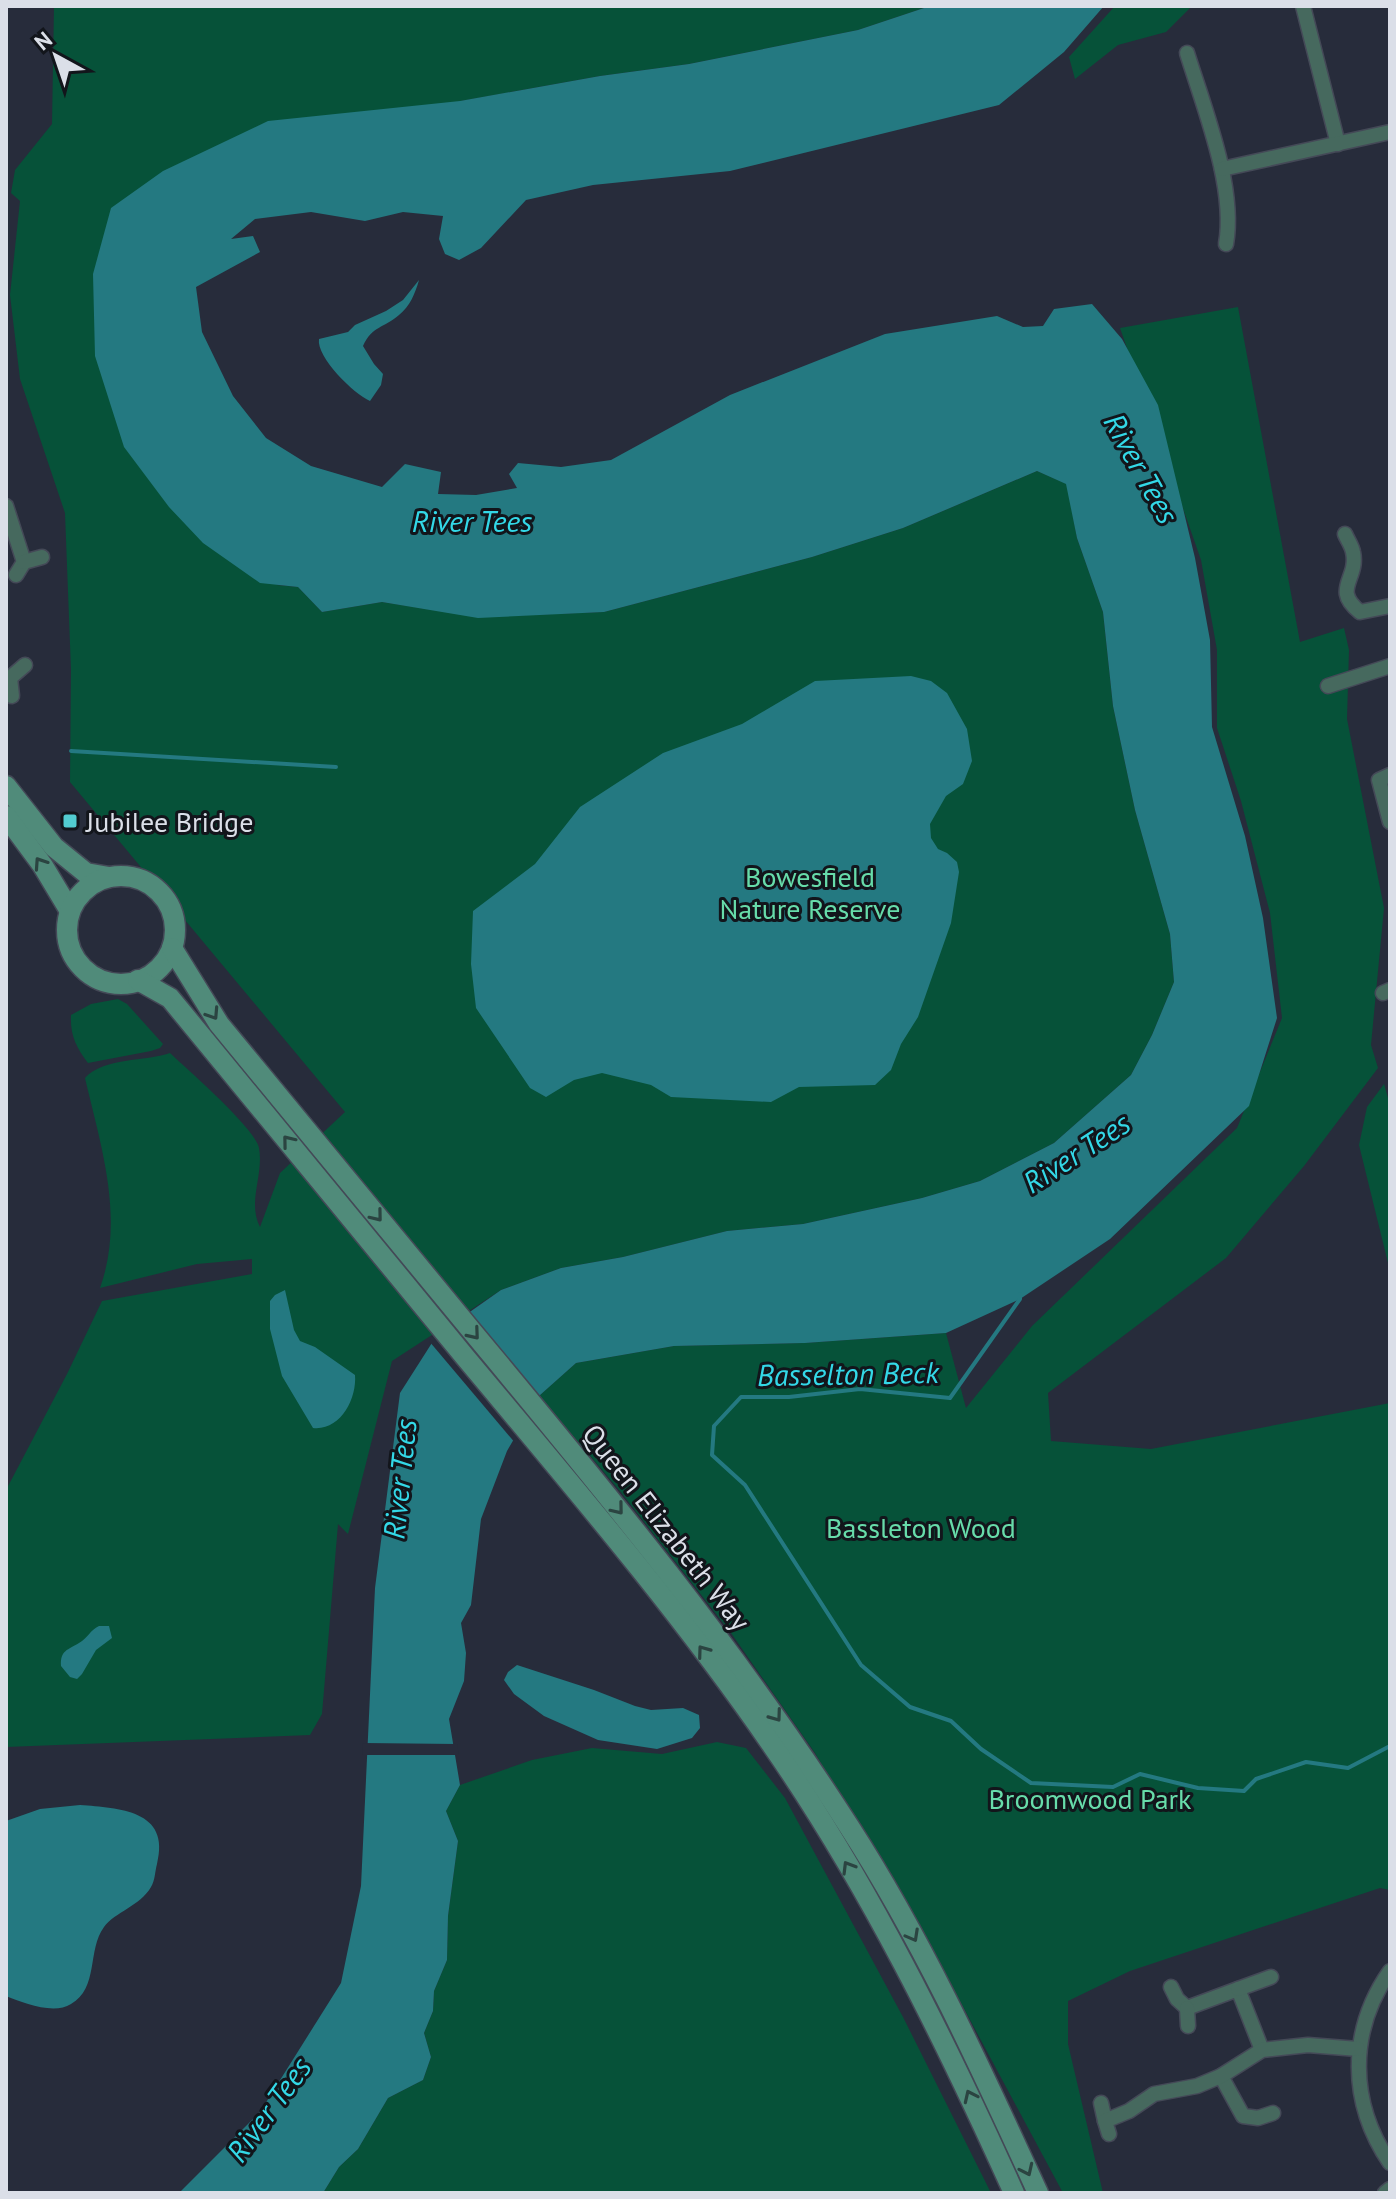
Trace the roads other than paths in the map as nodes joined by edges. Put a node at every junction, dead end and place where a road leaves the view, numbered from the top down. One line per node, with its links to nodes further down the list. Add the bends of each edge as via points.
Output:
1 (1303, 6): 4 (street)
2 (1187, 53): 5 (street)
3 (1390, 132): 4 (street)
4 (1338, 144): 5 (street)
5 (1222, 169): 6 (street)
6 (1226, 244)
7 (6, 506): 12 (street)
8 (1345, 534): 10 (street)
9 (1370, 547): 10 (street)
10 (1354, 553): 14 (street, via 1345,594 1349,603 1360,612)
11 (42, 557): 12 (street)
12 (24, 562): 13 (street)
13 (16, 575)
14 (1390, 606)
15 (25, 665): 17 (street)
16 (1390, 666): 18 (street)
17 (8, 678): 19 (street)
18 (1328, 686)
19 (12, 696)
20 (1390, 775): 23 (street, via 1379,780)
21 (6, 786): 24 (street, via 54,847 86,873)
22 (6, 816): 25 (street, one-way to 22)
23 (1390, 822)
24 (109, 877): 25 (street, via 89,886); 26 (street, via 131,876 158,891 174,918)
25 (70, 911): 27 (street, via 69,944 85,970 113,983)
26 (172, 948): 27 (street, via 161,966); 42 (street, Queen Elizabeth Way, one-way to 42, via 219,1024 569,1448 712,1627 788,1733 923,1954)
27 (138, 980): 41 (street, Queen Elizabeth Way, one-way to 27, via 898,1951 781,1758 553,1462 170,998)
28 (1390, 1971): 34 (street, via 1372,2001)
29 (1271, 1977): 31 (street)
30 (1171, 1987): 32 (street)
31 (1238, 1989): 32 (street); 35 (street)
32 (1187, 2008): 33 (street)
33 (1188, 2026)
34 (1358, 2049): 35 (street, via 1308,2045); 39 (street, via 1362,2105)
35 (1262, 2050): 36 (street)
36 (1221, 2076): 37 (street, via 1154,2094 1107,2127); 38 (street, via 1243,2116)
37 (1101, 2103)
38 (1273, 2113)
39 (1390, 2163)
40 (1390, 2189): 43 (street)
41 (1014, 2193)
42 (1038, 2193)
43 (1385, 2193)

